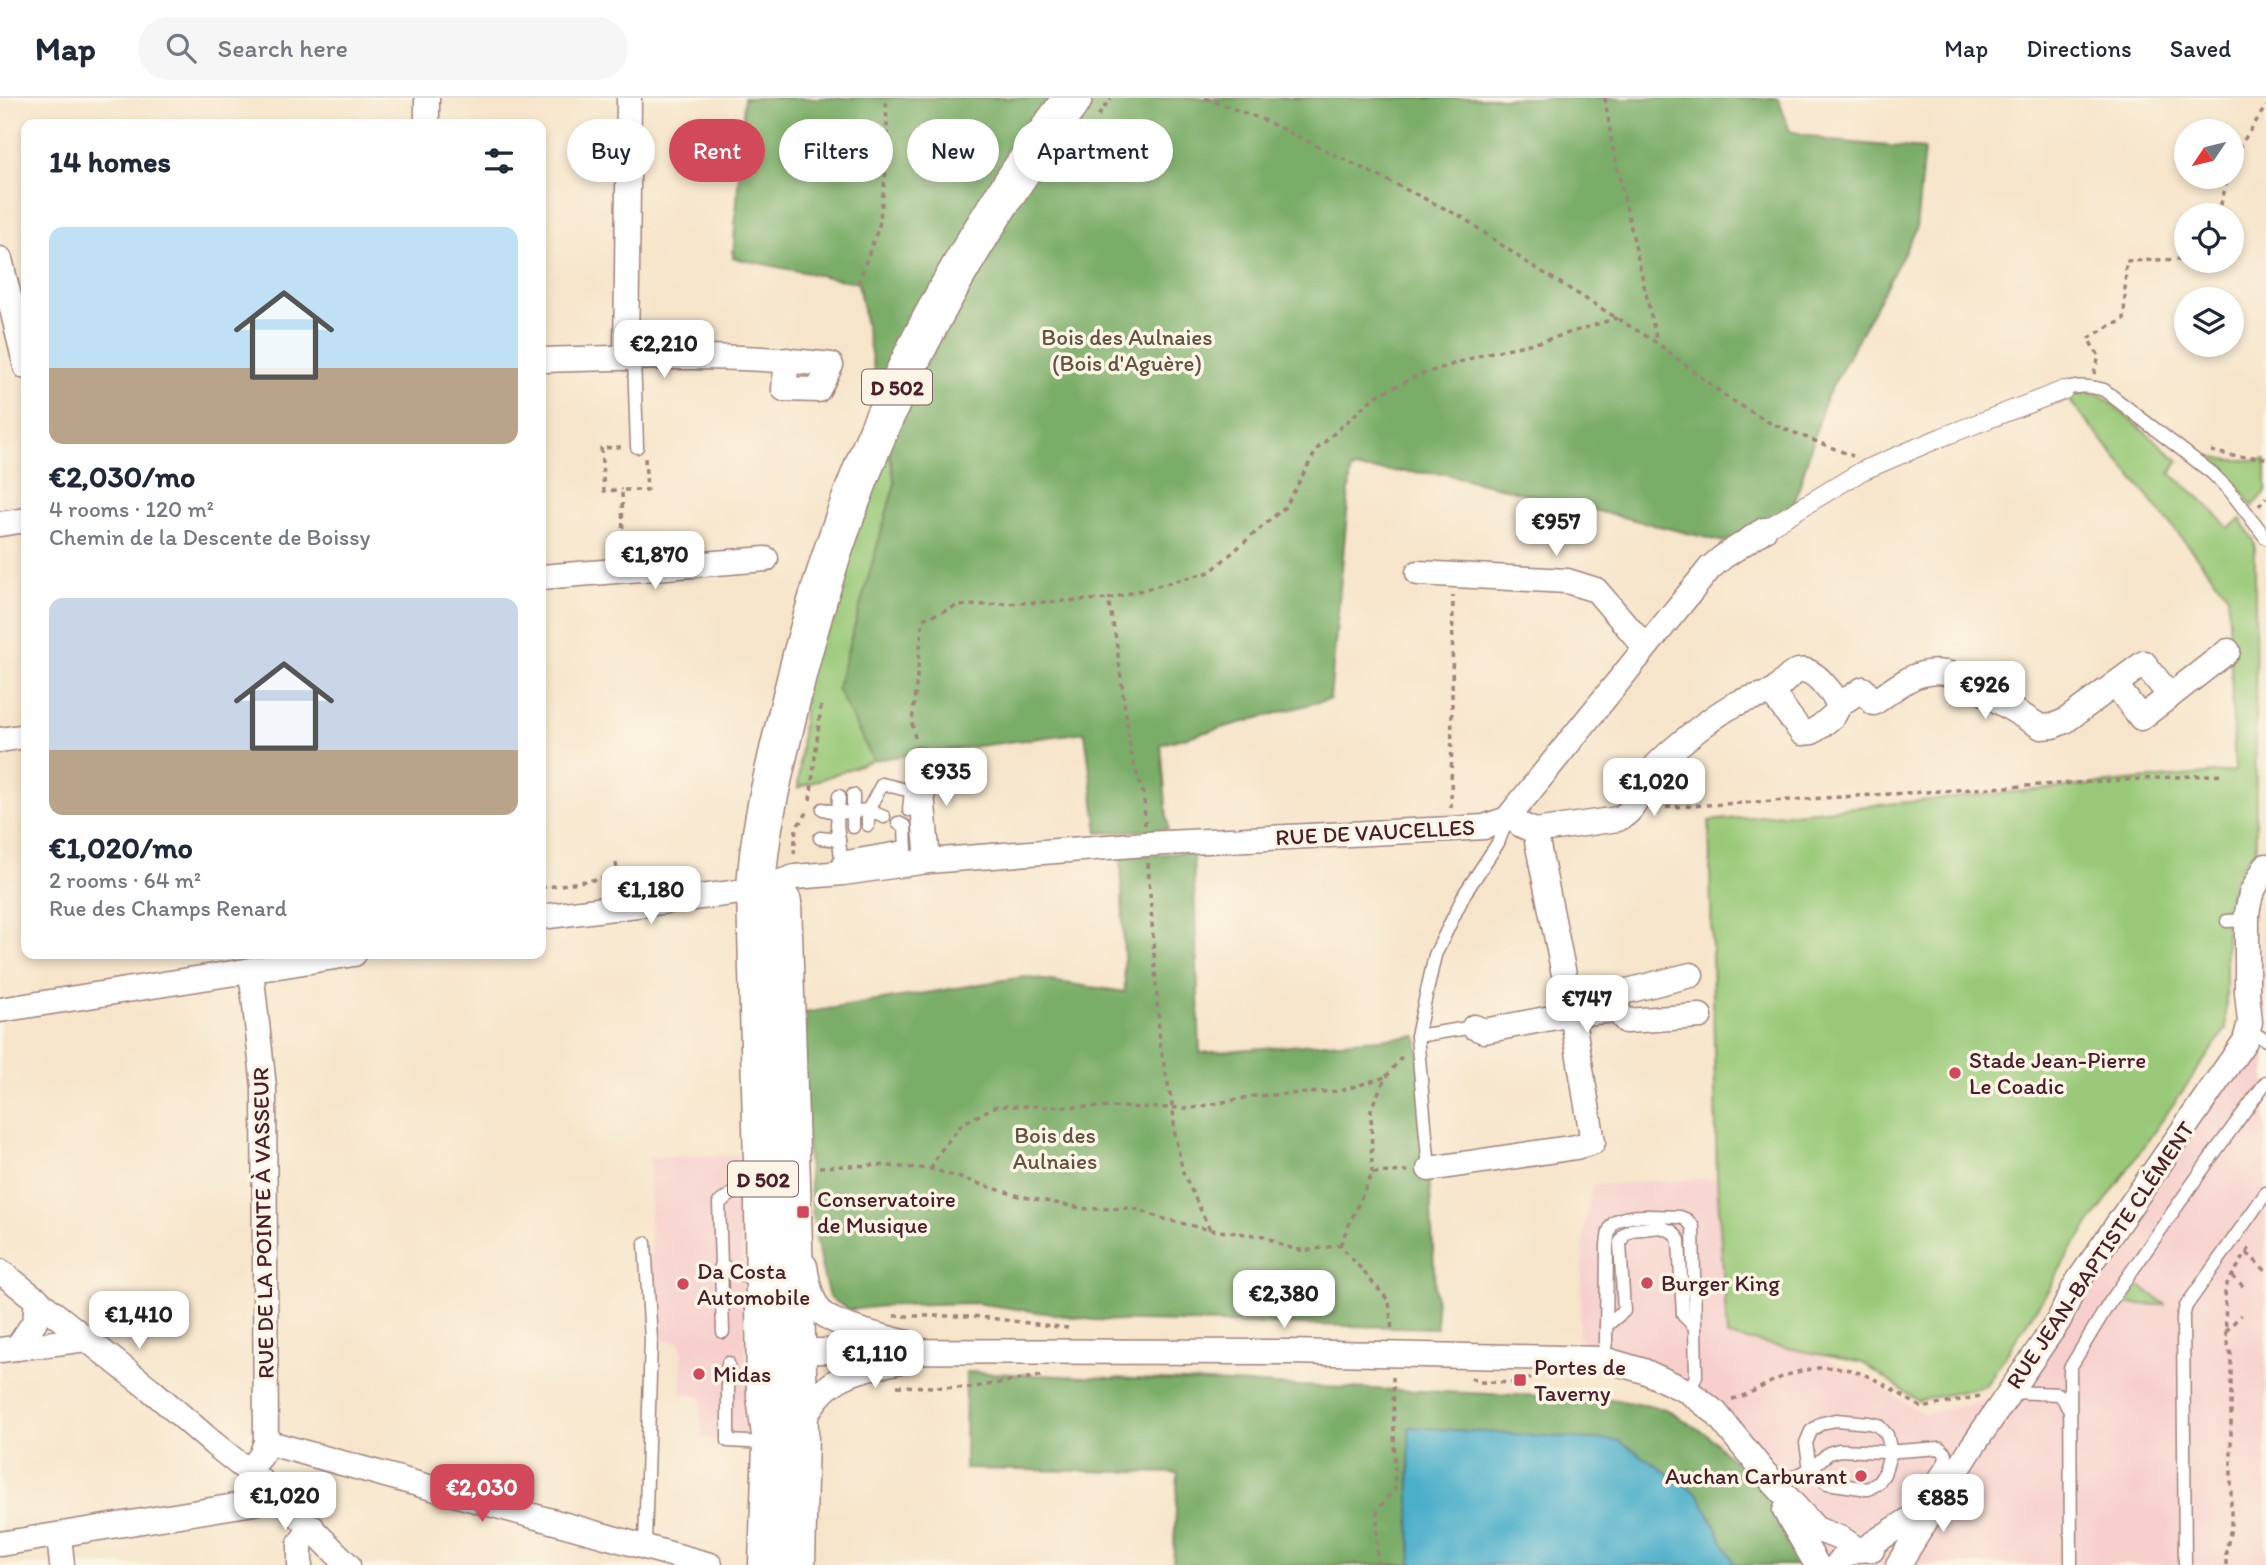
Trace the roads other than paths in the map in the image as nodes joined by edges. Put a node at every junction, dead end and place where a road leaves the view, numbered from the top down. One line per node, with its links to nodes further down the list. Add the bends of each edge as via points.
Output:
1 (427, 98): 4 (street)
2 (629, 98): 7 (street)
3 (1084, 109): 43 (main road, D 502, via 1017,175 962,262 911,356 869,450 804,643 806,701 782,795)
4 (427, 119)
5 (0, 259): 6 (street)
6 (21, 346)
7 (630, 357): 8 (street); 9 (street); 11 (lane)
8 (546, 360)
9 (787, 360)
10 (2063, 390): 14 (street, RUE DE VAUCELLES, via 1869,468); 15 (lane, via 2075,386 2104,390 2212,473)
11 (637, 447)
12 (21, 521): 13 (street)
13 (0, 524)
14 (1765, 530): 19 (street, RUE DE VAUCELLES, via 1710,568)
15 (2266, 538)
16 (766, 559): 18 (street)
17 (1418, 573): 19 (street, via 1567,581 1596,590)
18 (546, 577)
19 (1645, 647): 34 (street, RUE DE VAUCELLES)
20 (2228, 651): 23 (street)
21 (2115, 684): 23 (street, via 2144,663); 23 (street, via 2141,718); 24 (street, via 2065,722 2041,727 1955,675 1940,671 1911,677 1874,703 1863,690)
22 (1772, 694): 24 (street, via 1803,669 1812,671); 24 (street, via 1802,733 1821,726); 37 (street, via 1724,710 1665,757 1627,815)
23 (2170, 696)
24 (1840, 704)
25 (21, 737): 26 (street)
26 (0, 740)
27 (919, 759): 40 (street)
28 (888, 803): 29 (lane)
29 (871, 804): 30 (lane); 32 (lane); 35 (lane); 40 (lane, via 882,784 911,791 901,824)
30 (854, 812): 33 (lane); 33 (lane, via 846,796); 36 (lane)
31 (823, 816): 33 (lane)
32 (884, 817)
33 (838, 818): 39 (lane)
34 (1507, 819): 37 (street); 40 (street, RUE DE VAUCELLES, via 1483,827); 54 (lane, via 1435,956)
35 (868, 825)
36 (853, 827)
37 (1535, 831): 50 (street)
38 (820, 838): 39 (lane)
39 (839, 841): 41 (lane)
40 (913, 857): 41 (street, RUE DE VAUCELLES); 41 (lane, via 872,853 861,845)
41 (837, 866): 43 (street, RUE DE VAUCELLES)
42 (2266, 866): 53 (street, RUE JEAN-BAPTISTE CLÉMENT, via 2237,921 2247,992)
43 (778, 882): 44 (street, RUE DE VAUCELLES); 57 (main road, D 502); 59 (main road, D 502)
44 (546, 916)
45 (322, 959): 46 (street)
46 (251, 970): 48 (street); 78 (street, RUE DE LA POINTE À VASSEUR, via 264,1087)
47 (1692, 975): 49 (street, via 1619,993)
48 (0, 1010)
49 (1616, 1010): 50 (street); 51 (street, via 1626,1021)
50 (1572, 1014): 52 (street, via 1484,1031); 56 (street, via 1593,1142)
51 (1699, 1016)
52 (1474, 1027): 54 (lane)
53 (2258, 1027): 75 (street, RUE JEAN-BAPTISTE CLÉMENT, via 2076,1284 2059,1320)
54 (1417, 1036): 56 (lane)
55 (2266, 1082): 76 (lane, via 2127,1278 2070,1368)
56 (1429, 1169)
57 (764, 1180): 61 (lane, via 747,1183 719,1203); 63 (main road, D 502)
58 (2266, 1193): 102 (lane, via 2186,1306 2183,1317)
59 (792, 1210): 70 (main road, D 502); 71 (street, via 807,1279 821,1312 841,1324)
60 (645, 1243): 89 (lane, via 650,1339)
61 (721, 1265): 63 (lane); 67 (lane)
62 (0, 1270): 64 (street)
63 (765, 1286): 70 (main road, D 502)
64 (37, 1299): 68 (street); 69 (street, via 36,1321)
65 (1606, 1326): 66 (lane, via 1624,1311 1620,1243 1624,1235 1661,1227 1678,1240 1684,1315); 66 (lane, via 1613,1223 1623,1217 1681,1217 1693,1227); 72 (lane)
66 (1694, 1326): 74 (lane)
67 (723, 1332)
68 (87, 1339): 69 (street); 81 (street)
69 (8, 1349)
70 (782, 1351): 71 (street); 77 (main road, D 502, via 766,1396)
71 (949, 1353): 72 (street); 77 (street, via 837,1378)
72 (1603, 1359): 74 (street)
73 (728, 1363): 77 (lane, via 728,1441)
74 (1693, 1384): 82 (street)
75 (2010, 1392): 76 (lane, via 2058,1394); 83 (street, RUE JEAN-BAPTISTE CLÉMENT)
76 (2070, 1412): 101 (lane)
77 (785, 1438): 95 (main road, D 502, via 771,1515); 96 (main road, D 502)
78 (266, 1442): 81 (street); 89 (street)
79 (1891, 1452): 80 (lane, via 1839,1450); 80 (lane, via 1884,1474 1868,1489 1827,1483); 80 (lane, via 1887,1435 1878,1425 1836,1420 1811,1431 1806,1443); 85 (lane, via 1940,1448 1947,1454 1929,1485)
80 (1810, 1469): 82 (lane)
81 (248, 1471): 84 (street)
82 (1769, 1479): 90 (street, via 1816,1529); 97 (street)
83 (1951, 1481): 85 (street, RUE JEAN-BAPTISTE CLÉMENT); 100 (street, RUE JEAN-BAPTISTE CLÉMENT)
84 (277, 1494): 86 (street); 87 (street, via 254,1503)
85 (1924, 1507): 90 (street, RUE JEAN-BAPTISTE CLÉMENT)
86 (312, 1527): 92 (street, via 300,1543); 93 (street)
87 (59, 1535): 88 (street); 91 (street)
88 (0, 1544)
89 (645, 1546): 94 (street)
90 (1861, 1549): 98 (street, RUE JEAN-BAPTISTE CLÉMENT, via 1844,1556); 99 (street, via 1880,1554)
91 (62, 1565)
92 (300, 1565)
93 (348, 1565)
94 (710, 1565)
95 (768, 1565)
96 (796, 1565)
97 (1817, 1565)
98 (1837, 1565)
99 (1891, 1565)
100 (1899, 1565)
101 (2071, 1565)
102 (2185, 1565)

